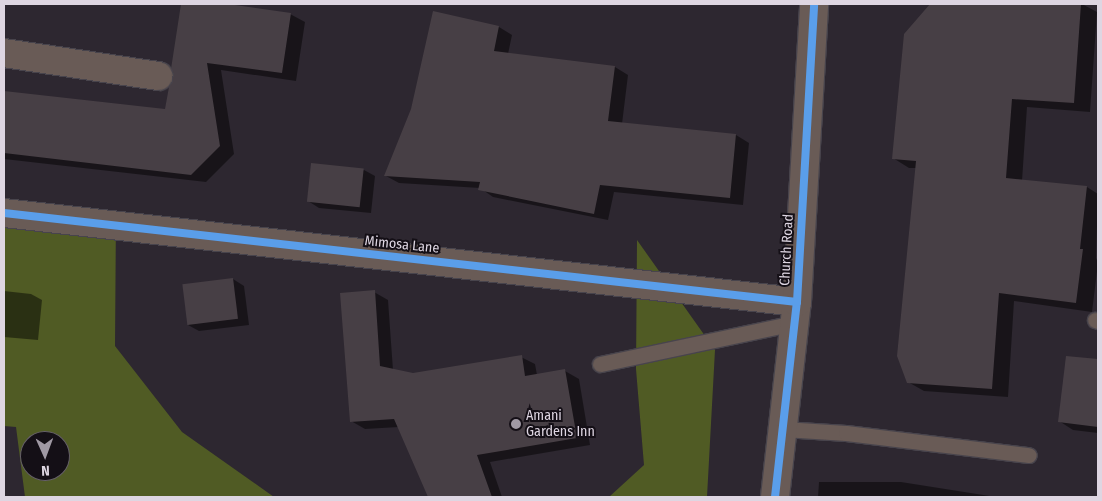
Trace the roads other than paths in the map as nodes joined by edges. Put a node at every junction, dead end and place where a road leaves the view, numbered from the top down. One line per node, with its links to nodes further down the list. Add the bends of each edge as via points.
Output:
1 (814, 4): 5 (street, Church Road)
2 (4, 53): 3 (street)
3 (158, 76)
4 (4, 213): 5 (street, Mimosa Lane)
5 (796, 312): 6 (lane); 7 (street, Church Road)
6 (600, 364)
7 (783, 429): 8 (lane, via 846,433); 9 (street, Church Road)
8 (1028, 455)
9 (775, 497)

